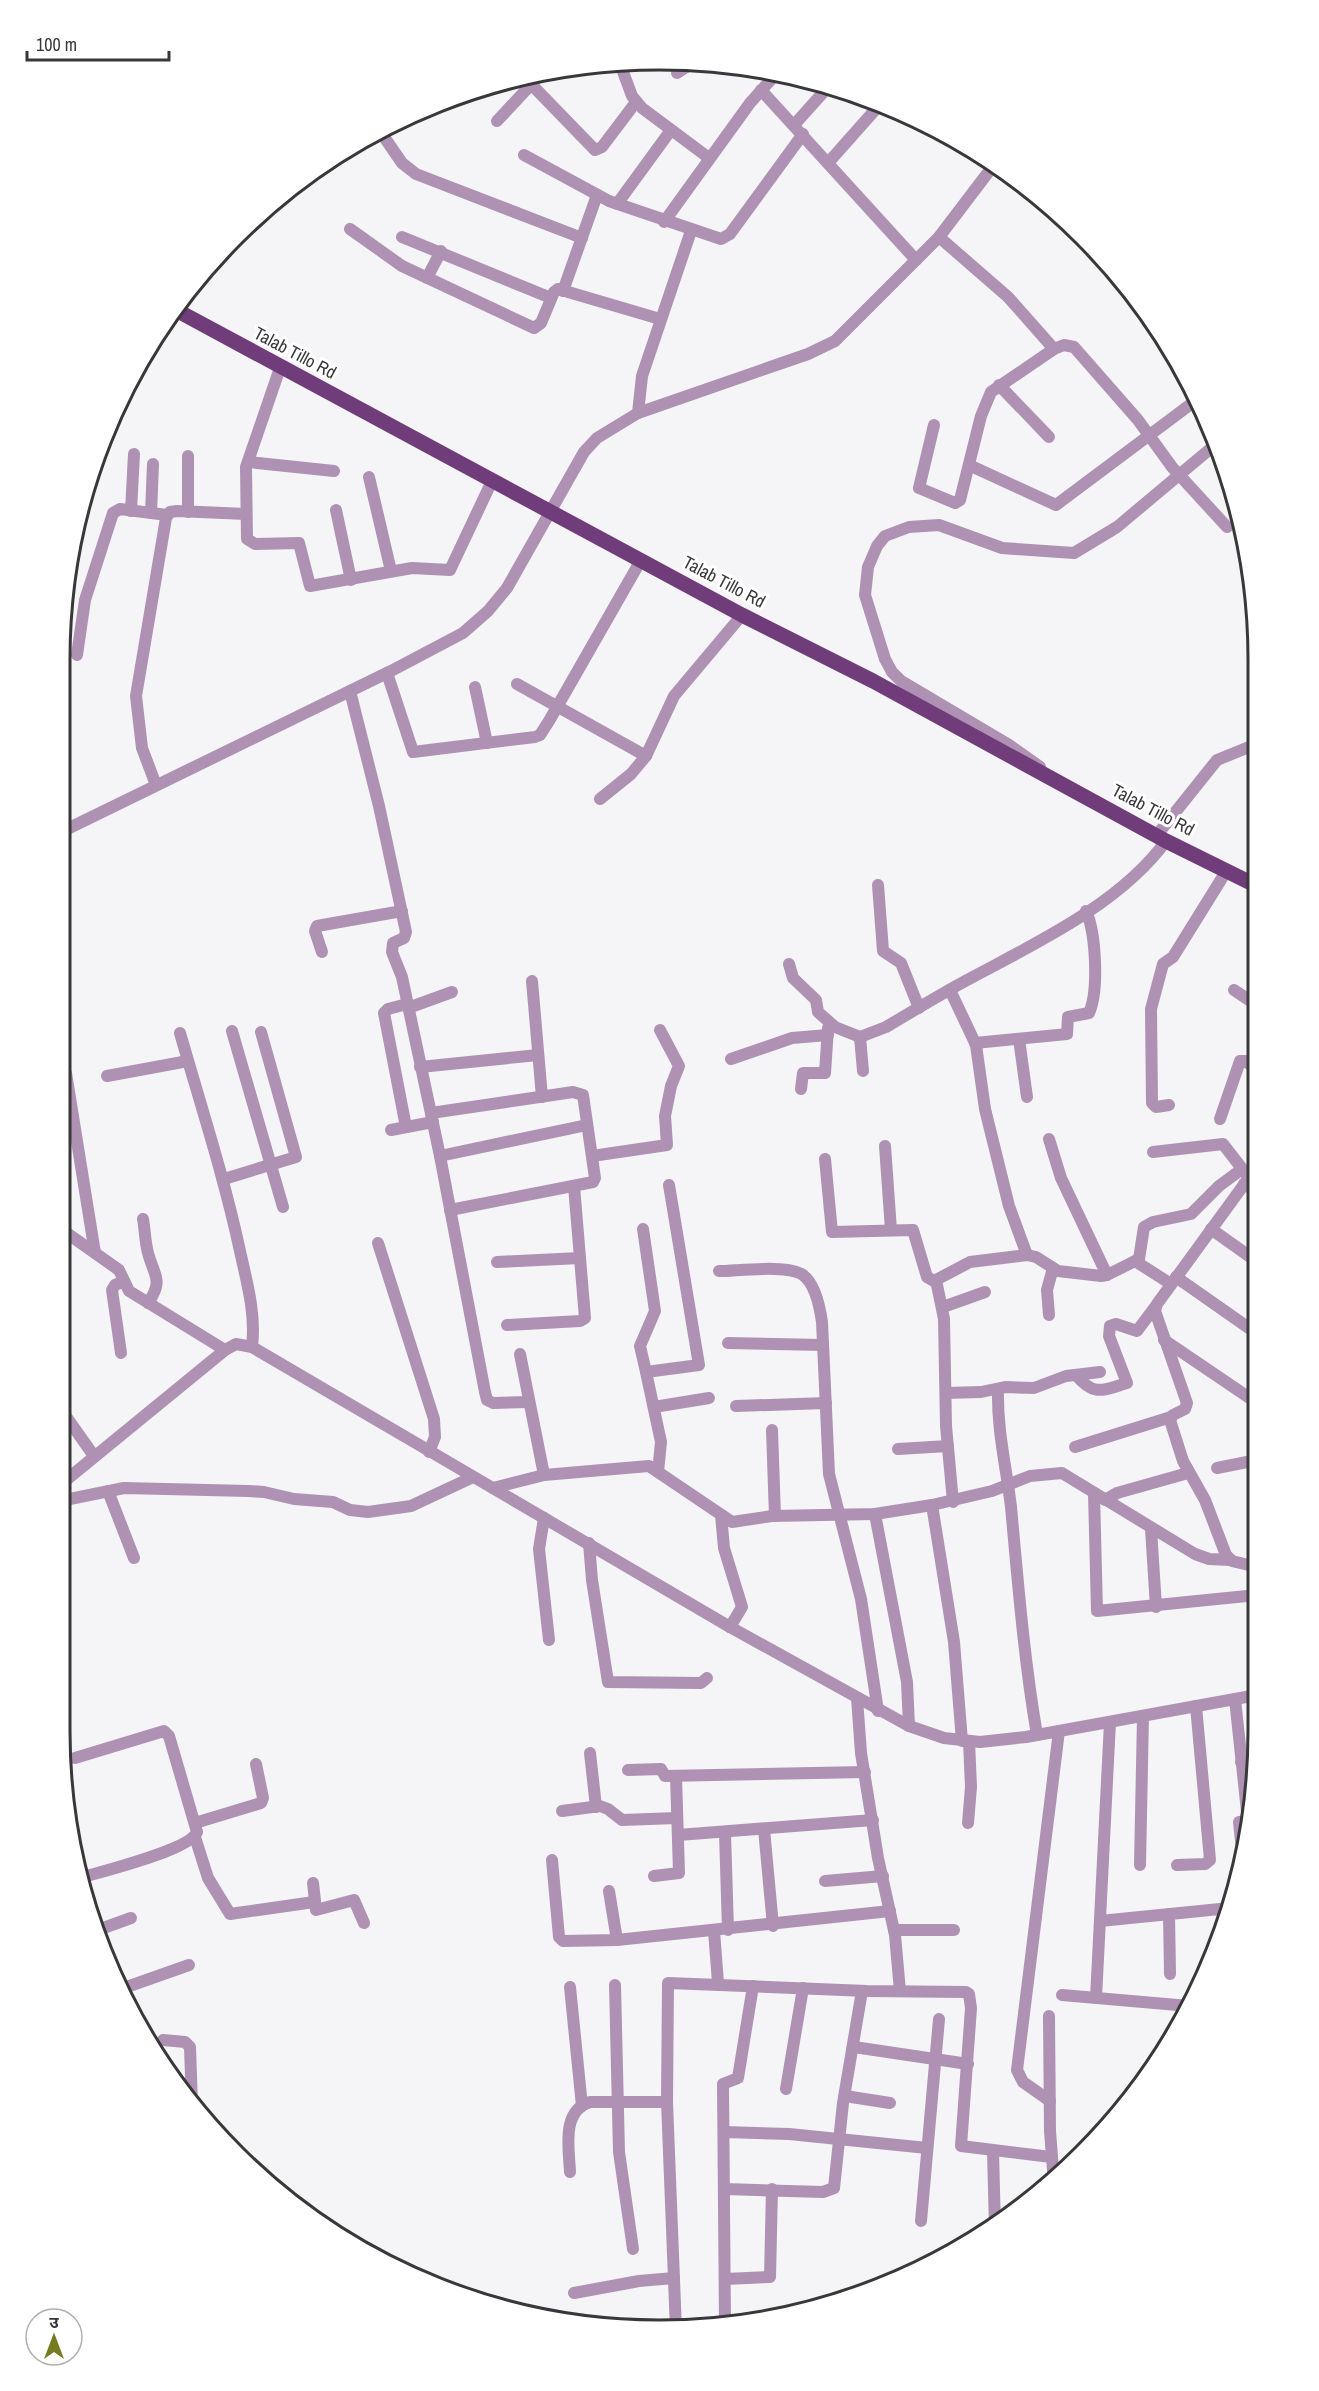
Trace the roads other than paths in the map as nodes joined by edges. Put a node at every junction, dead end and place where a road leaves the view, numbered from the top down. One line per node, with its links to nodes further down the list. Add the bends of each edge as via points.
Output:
1 (680, 71): 3 (street)
2 (624, 72): 9 (street)
3 (677, 73)
4 (769, 81): 7 (street)
5 (532, 85): 9 (street, via 595,150 602,147)
6 (529, 86): 11 (street)
7 (760, 90): 12 (street); 17 (street)
8 (822, 94): 12 (street)
9 (636, 102): 13 (street)
10 (874, 111): 18 (street)
11 (497, 121)
12 (794, 125): 14 (street)
13 (671, 130): 17 (street); 21 (street)
14 (803, 134): 18 (street); 24 (street, via 727,237 716,239)
15 (385, 138): 27 (street, via 402,163 416,174)
16 (524, 155): 20 (street)
17 (709, 158): 22 (street)
18 (828, 163): 29 (street)
19 (989, 171): 26 (street)
20 (597, 195): 21 (street); 27 (street)
21 (617, 204): 22 (street)
22 (664, 222): 24 (street)
23 (350, 228): 30 (street, via 394,261)
24 (691, 231): 34 (street)
25 (402, 237): 28 (street)
26 (939, 237): 29 (street); 35 (street, via 1008,297)
27 (582, 238): 31 (street)
28 (441, 251): 30 (street); 32 (street)
29 (916, 260): 39 (street, via 828,345)
30 (428, 278): 32 (street, via 534,328 541,323)
31 (563, 291): 32 (street, via 556,290); 34 (street)
32 (551, 298)
33 (183, 314): 36 (main road, Talab Tillo Rd)
34 (660, 319): 39 (street, via 642,376)
35 (1054, 349): 37 (street); 41 (street, via 1074,347)
36 (280, 368): 46 (street); 52 (main road, Talab Tillo Rd)
37 (999, 385): 42 (street); 48 (street, via 984,404)
38 (1190, 404): 41 (street)
39 (638, 413): 56 (street, via 597,438 584,452)
40 (934, 425): 48 (street, via 921,490 958,503)
41 (1149, 435): 48 (street, via 1056,505); 49 (street)
42 (1049, 437)
43 (1209, 448): 49 (street)
44 (134, 454): 54 (street)
45 (188, 456): 55 (street)
46 (248, 462): 50 (street); 58 (street)
47 (153, 464): 57 (street)
48 (969, 465)
49 (1176, 470): 60 (street); 74 (street, via 1117,527 1074,553 1002,548 945,526 927,524 892,532 877,546 868,567 866,595 878,640 892,672 1026,756)
50 (334, 471)
51 (369, 477): 62 (street)
52 (492, 481): 56 (main road, Talab Tillo Rd); 62 (street, via 452,568)
53 (336, 510): 63 (street)
54 (131, 511): 57 (street); 65 (street, via 117,510 111,516 85,600)
55 (188, 512): 58 (street); 59 (street, via 173,511)
56 (549, 512): 61 (main road, Talab Tillo Rd); 66 (street, via 507,588 488,611 463,633)
57 (151, 513): 59 (street)
58 (246, 514): 63 (street, via 250,543 301,544 310,586)
59 (167, 516): 75 (street, via 136,696 142,748)
60 (1227, 526)
61 (642, 560): 64 (main road, Talab Tillo Rd); 70 (street)
62 (391, 571): 63 (street)
63 (351, 580)
64 (742, 615): 73 (street, via 674,696); 74 (main road, Talab Tillo Rd)
65 (77, 655)
66 (387, 673): 69 (street); 71 (street, via 412,751)
67 (517, 684): 70 (street)
68 (475, 687): 71 (street)
69 (350, 691): 75 (street); 82 (street)
70 (558, 706): 71 (street, via 540,735); 73 (street)
71 (487, 742)
72 (1248, 747): 78 (street, via 1217,760)
73 (646, 756): 76 (street)
74 (1053, 778): 78 (main road, Talab Tillo Rd)
75 (156, 785): 77 (street)
76 (600, 800)
77 (70, 828)
78 (1162, 838): 79 (main road, Talab Tillo Rd); 83 (street, via 1131,879)
79 (1227, 870): 80 (main road, Talab Tillo Rd); 112 (street, via 1175,954 1163,964 1152,1002 1152,1103 1156,1107)
80 (1248, 881)
81 (878, 885): 92 (street, via 883,951 901,963)
82 (402, 911): 84 (street, via 318,926 315,931); 91 (street, via 406,934 393,943 392,950)
83 (1086, 911): 87 (street); 99 (street, via 1093,940 1090,1010 1087,1015 1068,1017 1067,1034)
84 (322, 952)
85 (789, 964): 93 (street, via 793,978 814,999)
86 (532, 981): 101 (street)
87 (950, 990): 92 (street); 100 (street)
88 (1234, 990): 90 (street)
89 (452, 992): 91 (street)
90 (1248, 999)
91 (408, 1006): 105 (street); 116 (street, via 384,1013)
92 (919, 1008): 98 (street, via 886,1028)
93 (828, 1029): 98 (street); 102 (street); 108 (street, via 825,1072 803,1074)
94 (660, 1030): 122 (street, via 679,1066 670,1086 665,1116 667,1145)
95 (232, 1031): 124 (street)
96 (261, 1032): 124 (street, via 296,1155)
97 (180, 1033): 103 (street)
98 (860, 1037): 106 (street)
99 (1019, 1039): 100 (street); 110 (street)
100 (975, 1042): 138 (street, via 985,1109 1009,1206)
101 (538, 1054): 105 (street); 109 (street)
102 (731, 1059)
103 (188, 1061): 107 (street); 126 (street)
104 (1248, 1062): 114 (street, via 1240,1061)
105 (420, 1067): 113 (street)
106 (863, 1071)
107 (108, 1076)
108 (801, 1089)
109 (542, 1097): 113 (street); 115 (street, via 581,1093)
110 (1027, 1097)
111 (70, 1098): 137 (street)
112 (1169, 1105)
113 (432, 1118): 116 (street); 121 (street)
114 (1220, 1119)
115 (588, 1125): 121 (street); 122 (street)
116 (406, 1127): 117 (street)
117 (391, 1130)
118 (1049, 1139): 145 (street, via 1061,1178)
119 (885, 1146): 134 (street)
120 (1154, 1152): 125 (street, via 1223,1144)
121 (440, 1156): 130 (street)
122 (592, 1156): 128 (street, via 594,1181)
123 (825, 1159): 134 (street, via 832,1232)
124 (272, 1166): 126 (street); 129 (street)
125 (1247, 1174): 133 (street); 141 (street, via 1219,1186 1191,1214 1144,1227 1139,1259)
126 (224, 1179): 159 (street, via 251,1304)
127 (669, 1185): 163 (street, via 699,1365)
128 (574, 1186): 130 (street); 140 (street)
129 (283, 1208)
130 (450, 1210): 170 (street, via 488,1400)
131 (143, 1219): 150 (street, via 147,1250 158,1280)
132 (643, 1229): 163 (street, via 655,1311 640,1346)
133 (1211, 1229): 139 (street); 148 (street)
134 (891, 1230): 146 (street, via 915,1232 927,1277)
135 (70, 1235): 137 (street)
136 (378, 1243): 180 (street, via 434,1419 435,1437)
137 (95, 1253): 147 (street, via 119,1270)
138 (1027, 1255): 143 (street); 146 (street, via 970,1262)
139 (1248, 1255)
140 (580, 1258): 142 (street); 154 (street, via 584,1320)
141 (1135, 1261): 145 (street); 148 (street)
142 (496, 1262)
143 (1053, 1268): 145 (street); 153 (street, via 1047,1290)
144 (718, 1272): 158 (street, via 800,1273 810,1283 819,1307)
145 (1107, 1275)
146 (936, 1280): 151 (street)
147 (124, 1281): 150 (street, via 129,1291); 161 (street, via 112,1290)
148 (1174, 1281): 152 (street); 155 (street)
149 (985, 1292): 151 (street)
150 (148, 1303): 160 (street)
151 (943, 1307): 167 (street)
152 (1155, 1307): 156 (street); 165 (street, via 1137,1331 1116,1324 1110,1326 1109,1336 1127,1383 1096,1391)
153 (1049, 1315)
154 (507, 1325)
155 (1248, 1328)
156 (1164, 1340): 168 (street); 174 (street, via 1187,1403 1185,1409)
157 (728, 1343): 158 (street)
158 (823, 1345): 171 (street)
159 (252, 1347): 160 (street, via 236,1344); 180 (street)
160 (225, 1350): 181 (street)
161 (121, 1353)
162 (520, 1354): 170 (street)
163 (646, 1372): 173 (street)
164 (1100, 1372): 165 (street)
165 (1076, 1376): 166 (street, via 1040,1387)
166 (998, 1389): 167 (street); 189 (street, via 998,1436)
167 (946, 1393): 177 (street)
168 (1248, 1397)
169 (709, 1398): 173 (street)
170 (529, 1402): 186 (street)
171 (826, 1403): 172 (street); 199 (street, via 829,1474)
172 (736, 1406)
173 (654, 1407): 184 (street, via 662,1447)
174 (1171, 1417): 178 (street); 185 (street)
175 (70, 1422): 181 (street)
176 (772, 1430): 200 (street)
177 (948, 1446): 179 (street); 195 (street)
178 (1075, 1447)
179 (898, 1449)
180 (429, 1452): 188 (street)
181 (94, 1456): 187 (street)
182 (1248, 1462): 183 (street)
183 (1217, 1468)
184 (658, 1472): 186 (street, via 645,1466); 198 (street)
185 (1188, 1473): 194 (street); 205 (street)
186 (544, 1475): 190 (street)
187 (70, 1476)
188 (473, 1477): 190 (street); 191 (street, via 411,1506 368,1512 350,1510 333,1502 264,1492 140,1488)
189 (1008, 1485): 192 (street, via 1030,1476 1062,1473); 195 (street); 220 (street, via 1026,1668)
190 (493, 1488): 201 (street)
191 (108, 1491): 193 (street); 204 (street)
192 (1094, 1493): 194 (street); 208 (street, via 1096,1610)
193 (70, 1499)
194 (1105, 1500): 202 (street)
195 (953, 1502): 196 (street)
196 (932, 1505): 197 (street); 222 (street)
197 (874, 1514): 199 (street); 218 (street, via 907,1682)
198 (721, 1515): 200 (street, via 732,1522); 209 (street, via 726,1558 742,1607)
199 (838, 1515): 200 (street); 215 (street, via 861,1599)
200 (775, 1516)
201 (544, 1518): 203 (street); 210 (street, via 540,1558)
202 (1150, 1529): 205 (street, via 1203,1558); 208 (street)
203 (589, 1544): 209 (street); 211 (street, via 608,1682 701,1683)
204 (134, 1558)
205 (1231, 1560): 206 (street)
206 (1248, 1565)
207 (1248, 1596): 208 (street)
208 (1156, 1607)
209 (730, 1627): 213 (street)
210 (549, 1640)
211 (707, 1678)
212 (1248, 1699): 214 (street)
213 (858, 1704): 215 (street); 229 (street)
214 (1236, 1704): 216 (street); 225 (street)
215 (878, 1712): 218 (street)
216 (1196, 1712): 217 (street); 243 (street, via 1210,1860 1205,1864)
217 (1143, 1720): 219 (street); 244 (street)
218 (909, 1726): 222 (street)
219 (1110, 1726): 221 (street); 256 (street)
220 (1037, 1735): 221 (street); 222 (street)
221 (1058, 1735): 288 (street, via 1017,2070 1023,2082)
222 (967, 1746): 237 (street)
223 (590, 1754): 232 (street)
224 (75, 1758): 236 (street, via 164,1731 169,1736)
225 (1241, 1762): 226 (street); 231 (street)
226 (1247, 1762)
227 (256, 1764): 236 (street, via 261,1803)
228 (628, 1770): 230 (street, via 661,1769 664,1776)
229 (865, 1772): 230 (street); 235 (street)
230 (676, 1776): 234 (street)
231 (1245, 1790)
232 (596, 1807): 233 (street); 234 (street, via 608,1809 622,1820)
233 (562, 1811)
234 (677, 1818): 240 (street)
235 (873, 1820): 238 (street); 247 (street)
236 (195, 1822): 241 (street)
237 (968, 1823)
238 (764, 1829): 239 (street); 258 (street)
239 (725, 1833): 240 (street); 260 (street)
240 (678, 1835): 246 (street, via 679,1873)
241 (195, 1837): 245 (street, via 150,1857); 251 (street, via 208,1878 230,1914)
242 (552, 1860): 264 (street, via 560,1940)
243 (1177, 1865)
244 (1140, 1866)
245 (89, 1875)
246 (654, 1876)
247 (883, 1876): 248 (street); 253 (street)
248 (825, 1881)
249 (313, 1882): 251 (street)
250 (609, 1891): 264 (street)
251 (314, 1902): 257 (street, via 318,1910 354,1900)
252 (1221, 1909): 254 (street)
253 (890, 1911): 258 (street); 261 (street)
254 (1169, 1914): 256 (street); 266 (street)
255 (130, 1918): 259 (street)
256 (1100, 1921): 276 (street)
257 (364, 1923)
258 (773, 1926): 260 (street)
259 (104, 1928)
260 (728, 1930): 263 (street)
261 (894, 1930): 262 (street); 274 (street)
262 (954, 1930)
263 (714, 1931): 264 (street); 267 (street)
264 (617, 1940)
265 (189, 1965): 269 (street)
266 (1170, 1974)
267 (718, 1983): 270 (street); 289 (street, via 668,1984)
268 (615, 1985): 287 (street)
269 (128, 1986)
270 (753, 1986): 272 (street); 292 (street, via 738,2078 723,2084)
271 (570, 1987): 291 (street)
272 (802, 1988): 273 (street); 285 (street)
273 (862, 1991): 274 (street); 281 (street)
274 (900, 1991): 283 (street, via 969,1994)
275 (1062, 1995): 276 (street)
276 (1096, 1998): 277 (street)
277 (1181, 2005)
278 (1049, 2016): 288 (street)
279 (939, 2019): 282 (street)
280 (163, 2040): 284 (street, via 186,2042 190,2047)
281 (854, 2047): 282 (street); 286 (street)
282 (935, 2059): 283 (street); 294 (street)
283 (968, 2064): 295 (street, via 961,2146)
284 (191, 2089)
285 (786, 2089)
286 (845, 2096): 290 (street); 293 (street)
287 (619, 2101): 289 (street); 291 (street); 303 (street, via 619,2152)
288 (1050, 2101): 296 (street)
289 (667, 2102): 304 (street)
290 (890, 2103)
291 (582, 2106): 298 (street, via 568,2127)
292 (724, 2132): 293 (street); 299 (street)
293 (839, 2138): 294 (street); 300 (street, via 832,2190)
294 (927, 2148): 302 (street)
295 (993, 2151): 296 (street); 301 (street)
296 (1052, 2157): 297 (street)
297 (1053, 2169)
298 (570, 2172)
299 (725, 2189): 300 (street); 305 (street)
300 (772, 2189): 305 (street, via 770,2277)
301 (995, 2216)
302 (921, 2221)
303 (633, 2249)
304 (674, 2278): 306 (street); 308 (street)
305 (725, 2279): 307 (street)
306 (574, 2293)
307 (725, 2316)
308 (676, 2320)

